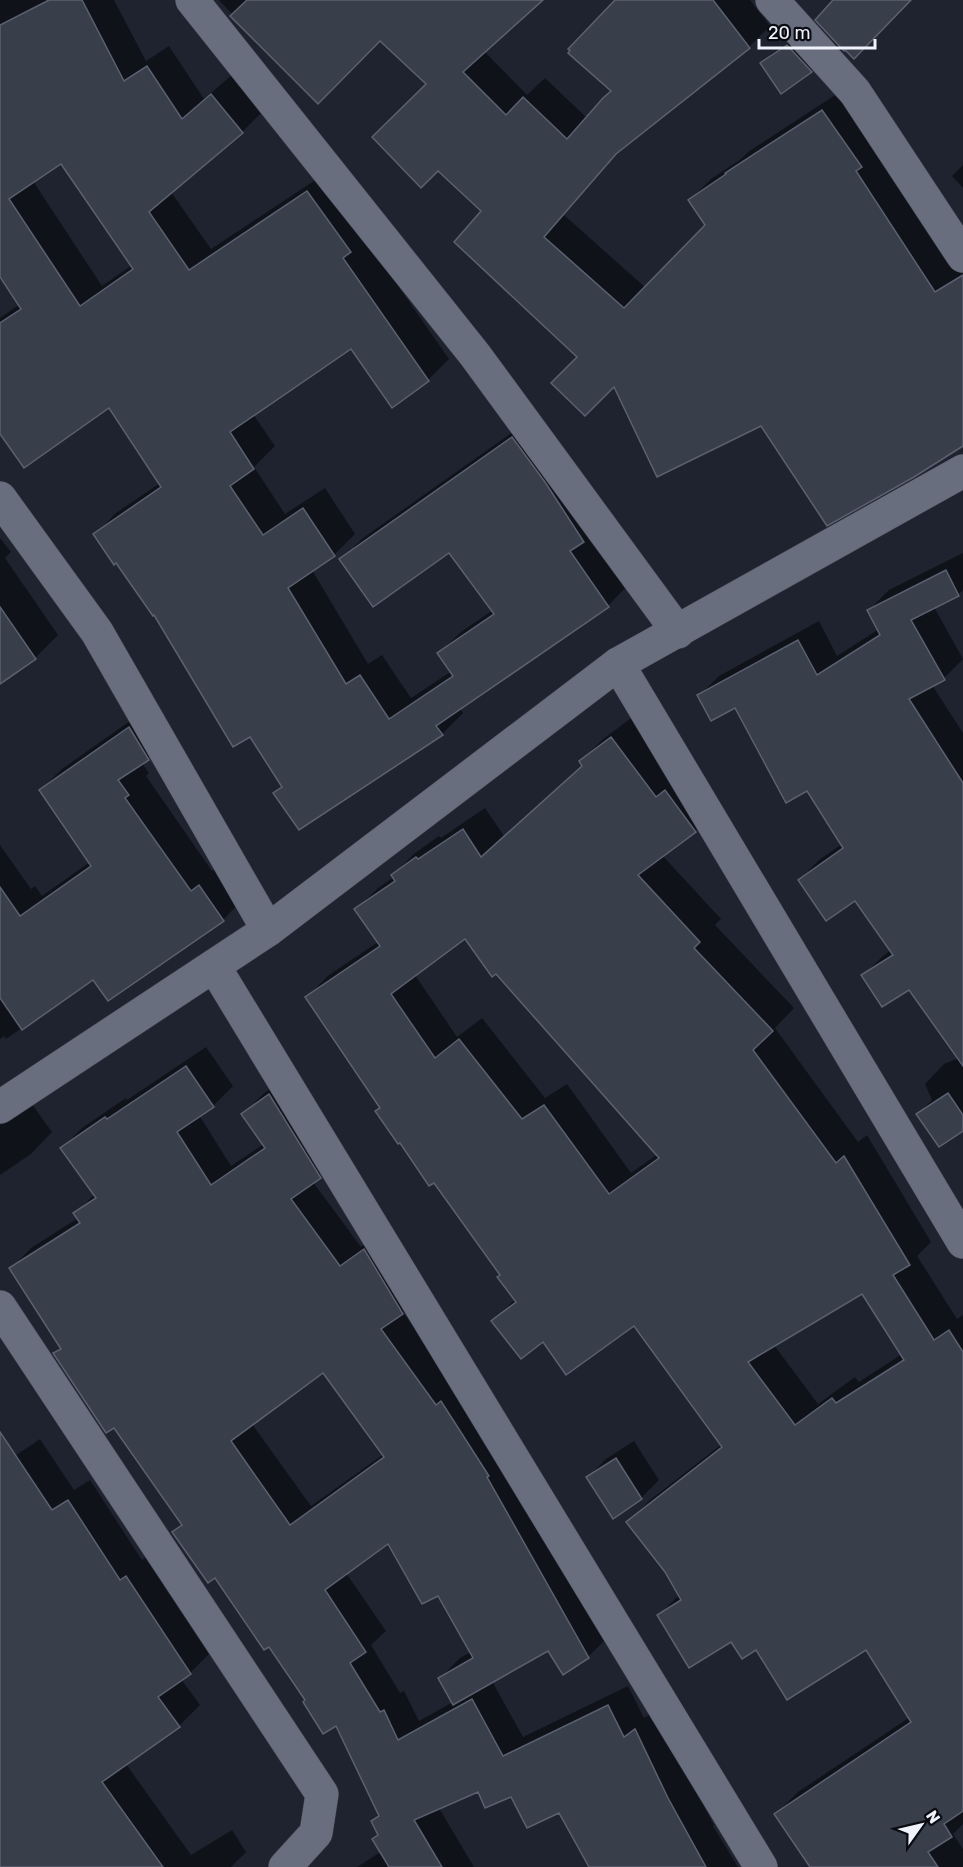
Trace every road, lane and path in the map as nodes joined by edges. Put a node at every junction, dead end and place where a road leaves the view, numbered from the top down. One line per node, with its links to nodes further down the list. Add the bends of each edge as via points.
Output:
1 (192, 0): 6 (street, via 475,355)
2 (772, 0): 3 (street, via 855,92)
3 (963, 256)
4 (963, 471): 6 (street)
5 (0, 498): 8 (street, via 97,632)
6 (678, 632): 7 (street)
7 (618, 664): 8 (street); 11 (street)
8 (268, 930): 9 (street)
9 (214, 966): 10 (street); 14 (street)
10 (0, 1107)
11 (963, 1242)
12 (0, 1307): 13 (street, via 322,1794 316,1833)
13 (285, 1867)
14 (761, 1867)

